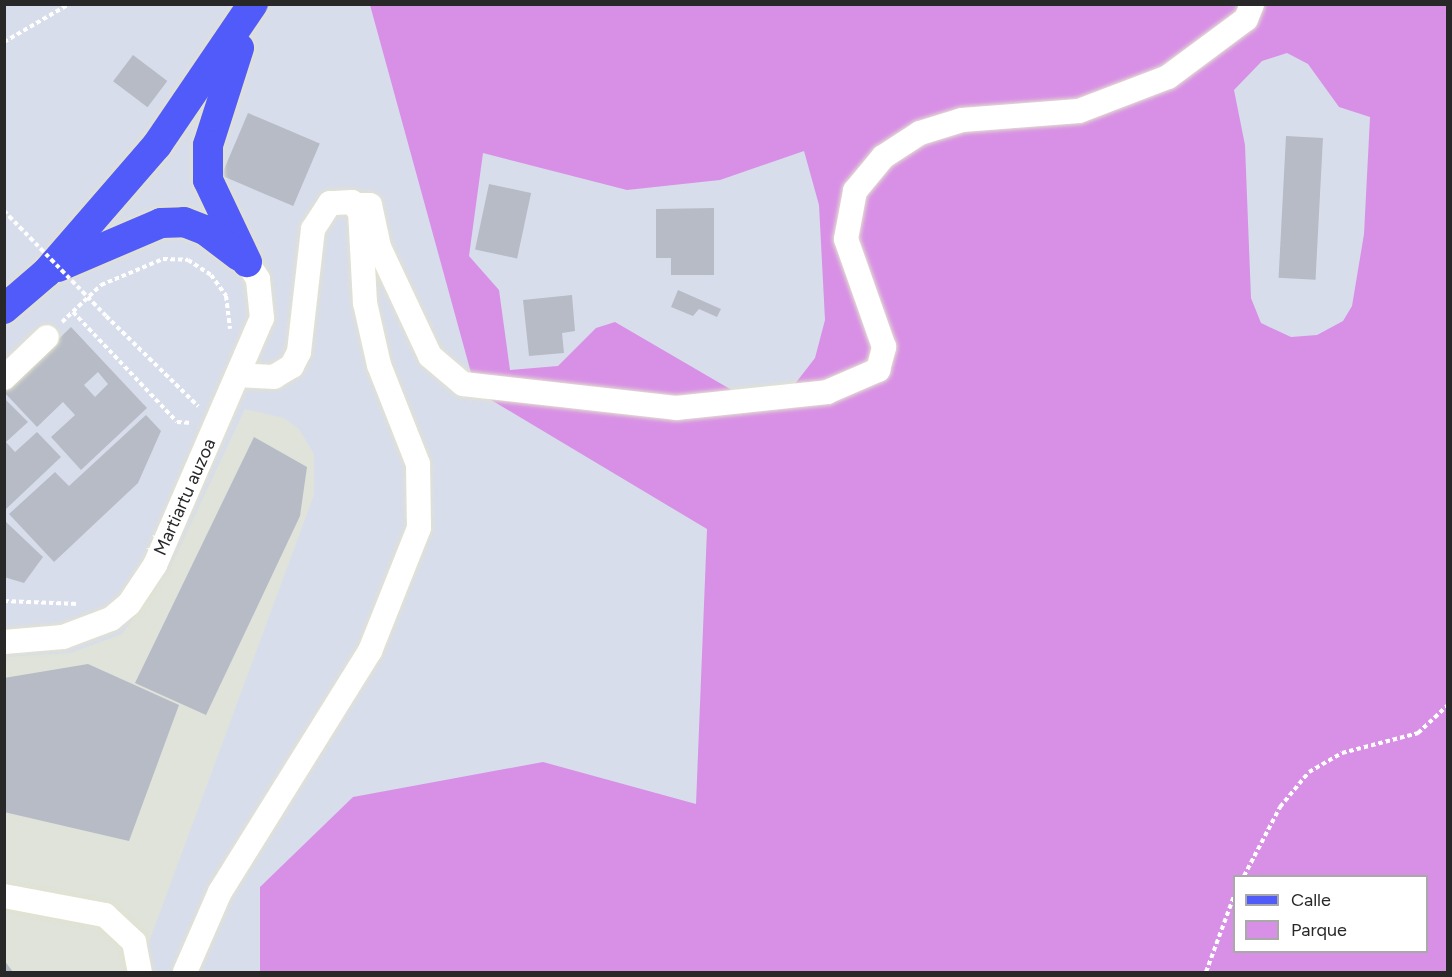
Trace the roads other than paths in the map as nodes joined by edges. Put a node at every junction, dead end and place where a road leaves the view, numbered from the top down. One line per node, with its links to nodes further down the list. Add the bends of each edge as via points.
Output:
1 (254, 4): 4 (main road, via 208,145 208,180); 5 (main road, via 157,145)
2 (1252, 4): 3 (street, via 1246,19 1168,77 1079,111 962,120 920,133 883,157 855,191 846,239 884,347 878,370 827,392 676,408 463,384 430,357 379,247 370,205)
3 (357, 205): 8 (street, via 330,203 313,229 299,352 292,366 274,378); 13 (street, via 365,303 379,365 418,464 419,528 370,651 220,892)
4 (247, 262): 5 (main road, via 205,230 184,222 160,222); 8 (street, Martiartu auzoa, via 258,279 262,318)
5 (47, 272): 6 (main road)
6 (4, 309)
7 (46, 337): 9 (street)
8 (238, 375): 10 (street, Martiartu auzoa, via 155,565 129,604 111,619 63,637)
9 (4, 378)
10 (4, 642)
11 (4, 896): 12 (street, via 105,915 134,942)
12 (140, 972)
13 (184, 972)

